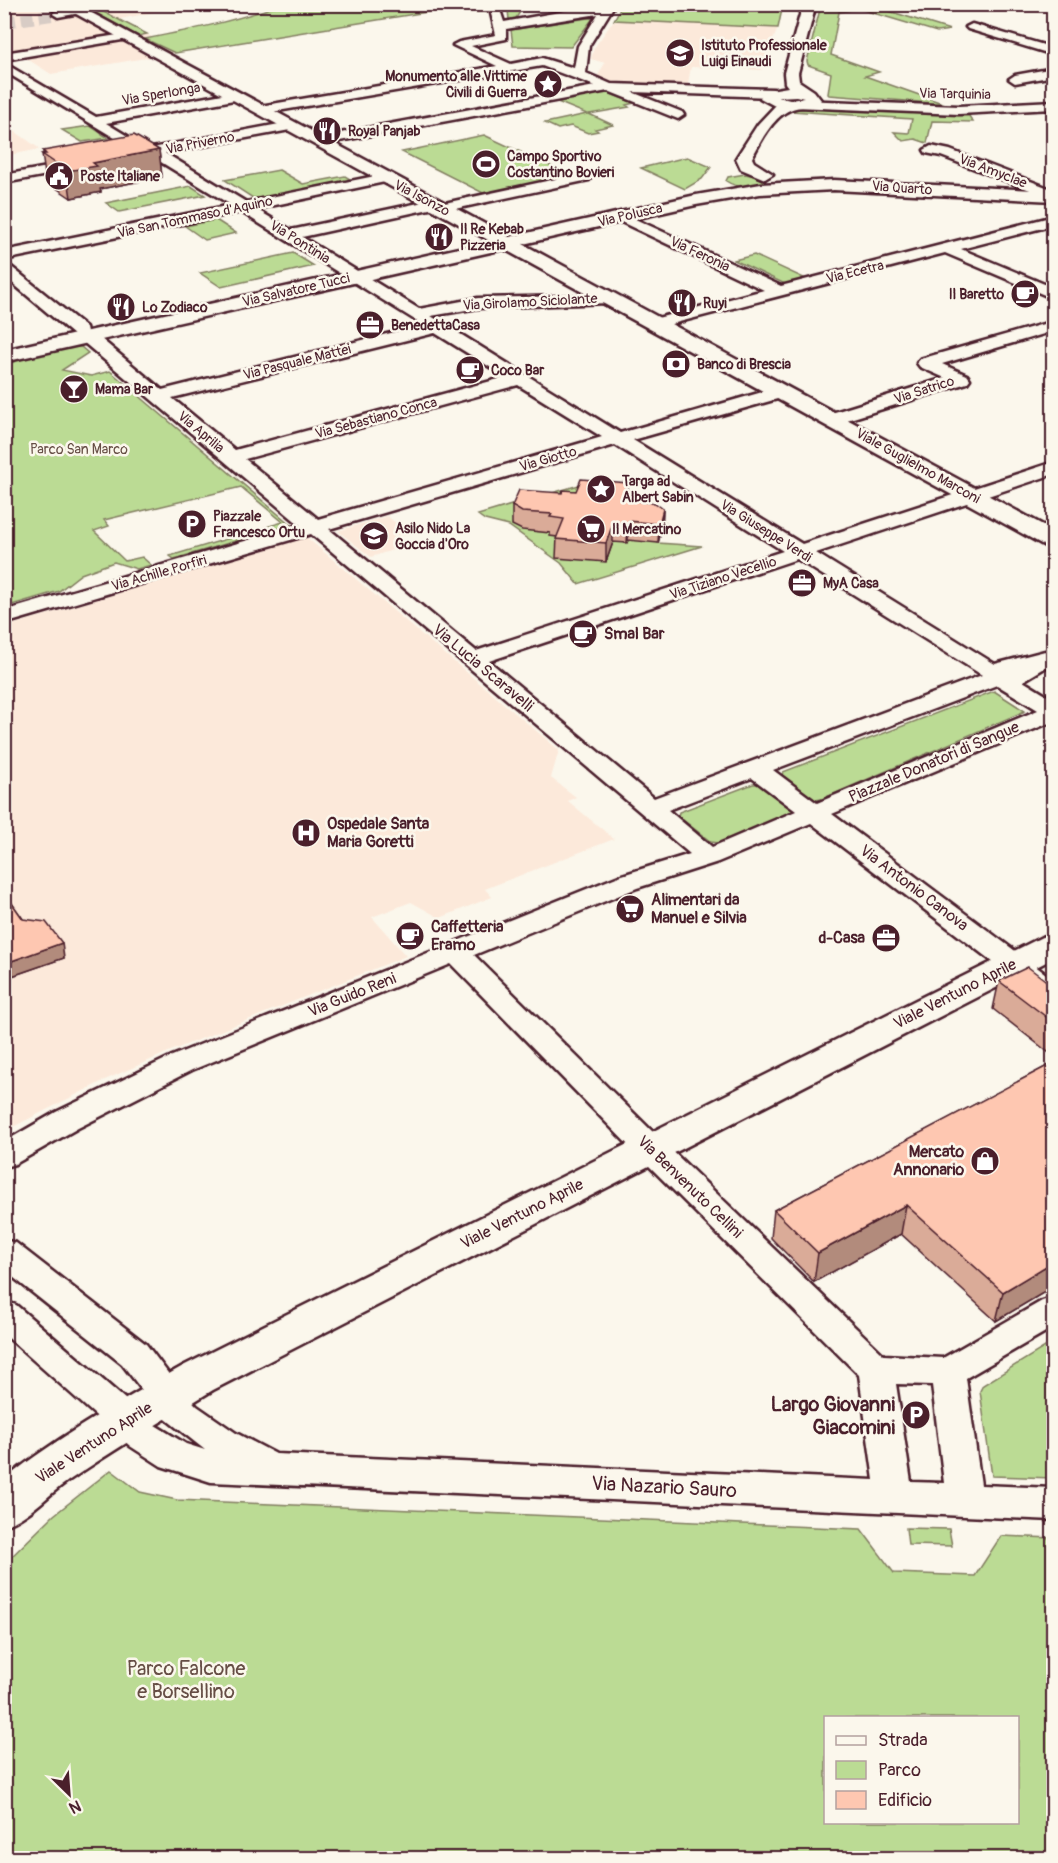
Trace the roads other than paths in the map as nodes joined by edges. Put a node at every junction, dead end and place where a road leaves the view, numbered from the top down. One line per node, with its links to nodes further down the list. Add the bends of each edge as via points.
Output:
1 (796, 4): 17 (street, via 778,72)
2 (810, 4): 17 (street)
3 (609, 7): 7 (street); 12 (street, via 585,42)
4 (495, 9): 7 (street)
5 (66, 10): 8 (street, Via Isonzo)
6 (972, 27): 9 (street)
7 (501, 32): 11 (street, via 459,45)
8 (124, 37): 10 (street); 16 (street, Via Isonzo)
9 (1053, 52)
10 (6, 58): 21 (street, Via Pontinia); 22 (street, Via Pontinia)
11 (509, 66): 12 (street, via 542,62); 19 (street)
12 (579, 69): 15 (street)
13 (1053, 72): 14 (street)
14 (1015, 79)
15 (608, 87): 17 (street, Via Tarquinia); 20 (street); 24 (street)
16 (234, 96): 19 (street, Via Isonzo); 21 (street, Via Sperlonga)
17 (787, 97): 18 (street, Via Tarquinia, via 958,110); 29 (street, Via Polusca, via 769,104); 33 (street, via 744,158)
18 (1053, 105)
19 (260, 110): 23 (street, Via Isonzo)
20 (678, 115)
21 (110, 118): 22 (street, Via Sperlonga); 26 (street, Via Pontinia, via 154,146)
22 (93, 121): 26 (street, Via Pontinia, via 140,149)
23 (290, 126): 24 (street, Via Isonzo); 26 (street, Via Priverno)
24 (318, 141): 31 (street, Via Isonzo)
25 (931, 150): 34 (street, Via Amyclae)
26 (154, 152): 27 (street, Via Priverno); 36 (street, Via Pontinia)
27 (131, 156)
28 (97, 162): 32 (street)
29 (722, 172): 33 (street, via 729,188); 40 (street, Via Polusca, via 696,191 674,198)
30 (584, 177): 35 (street)
31 (385, 178): 35 (street, Via Isonzo); 36 (street, Via San Tommaso d'Aquino)
32 (4, 179)
33 (762, 182): 34 (street, Via Quarto); 37 (street, Via Polusca)
34 (1050, 195)
35 (437, 206): 39 (street); 40 (street, Via Isonzo)
36 (244, 207): 39 (street, Via Pontinia); 42 (street, Via San Tommaso d'Aquino)
37 (622, 217): 40 (street, Via Polusca); 44 (street, Via Feronia)
38 (1053, 220): 41 (street, Via Ecetra)
39 (289, 235): 43 (street, Via Pontinia)
40 (501, 241): 43 (street, Via Salvatore Tucci); 46 (street, Via Isonzo)
41 (946, 248): 44 (street, Via Ecetra); 45 (street)
42 (5, 266): 51 (street, Via Aprilia)
43 (351, 274): 47 (street, Via Giuseppe Verdi); 51 (street, Via Salvatore Tucci)
44 (779, 291): 48 (street, Via Ecetra)
45 (1053, 294)
46 (609, 298): 47 (street, Via Girolamo Siciolante, via 478,303); 48 (street, Via Isonzo)
47 (416, 314): 50 (street, Via Giuseppe Verdi)
48 (656, 323): 55 (street, Via Isonzo)
49 (1053, 326): 57 (street, Via Satrico, via 926,363 961,379)
50 (437, 327): 54 (street, Via Giuseppe Verdi); 56 (street, Via Pasquale Mattei)
51 (84, 334): 52 (street); 53 (street); 56 (street, Via Aprilia)
52 (4, 348)
53 (4, 356)
54 (520, 379): 58 (street, Via Giuseppe Verdi); 59 (street, Via Sebastiano Conca)
55 (782, 392): 57 (street, Viale Guglielmo Marconi); 58 (street, Via Giotto)
56 (158, 396): 59 (street, Via Aprilia)
57 (831, 419): 61 (street, Viale Guglielmo Marconi)
58 (618, 439): 62 (street, Via Giotto); 64 (street, Via Giuseppe Verdi)
59 (231, 457): 62 (street, Via Aprilia)
60 (1053, 468): 61 (street, Via Tiziano Vecellio)
61 (972, 496): 63 (street, Viale Guglielmo Marconi); 64 (street, Via Tiziano Vecellio)
62 (314, 528): 65 (street, Via Achille Porfiri); 67 (street, Via Lucia Scaravelli)
63 (1053, 541)
64 (801, 552): 67 (street, Via Tiziano Vecellio); 68 (street, Via Giuseppe Verdi)
65 (4, 618)
66 (1049, 656): 68 (street, via 1011,665)
67 (474, 659): 71 (street, Via Lucia Scaravelli)
68 (999, 676): 69 (street, Via Giuseppe Verdi); 70 (street)
69 (1053, 711): 72 (street, Piazzale Donatori di Sangue)
70 (756, 769): 71 (street); 72 (street)
71 (651, 808): 73 (street)
72 (814, 814): 73 (street, Piazzale Donatori di Sangue); 76 (street, Via Antonio Canova)
73 (709, 857): 75 (street, Via Guido Reni, via 628,882)
74 (1053, 944): 76 (street, Viale Ventuno Aprile)
75 (456, 953): 78 (street, Via Benvenuto Cellini); 79 (street, Via Guido Reni, via 145,1080)
76 (1014, 963): 77 (street, Via Antonio Canova); 78 (street, Viale Ventuno Aprile)
77 (1053, 994)
78 (650, 1148): 83 (street, Via Benvenuto Cellini); 85 (street, Viale Ventuno Aprile)
79 (4, 1156)
80 (4, 1252): 85 (street, Via Nazario Sauro, via 134,1354 151,1371)
81 (1053, 1311): 84 (street)
82 (4, 1314): 86 (street, Via Nazario Sauro, via 86,1384)
83 (876, 1369): 84 (street); 88 (street)
84 (948, 1372): 89 (street)
85 (166, 1396): 86 (street, Viale Ventuno Aprile); 87 (street, Via Nazario Sauro, via 207,1433)
86 (123, 1422): 87 (street, Via Nazario Sauro, via 169,1455 189,1463); 91 (street, Viale Ventuno Aprile, via 49,1470)
87 (275, 1470): 88 (street, Via Nazario Sauro)
88 (894, 1497): 89 (street, Via Nazario Sauro)
89 (965, 1500): 90 (street, Via Nazario Sauro)
90 (1053, 1504)
91 (4, 1507)

